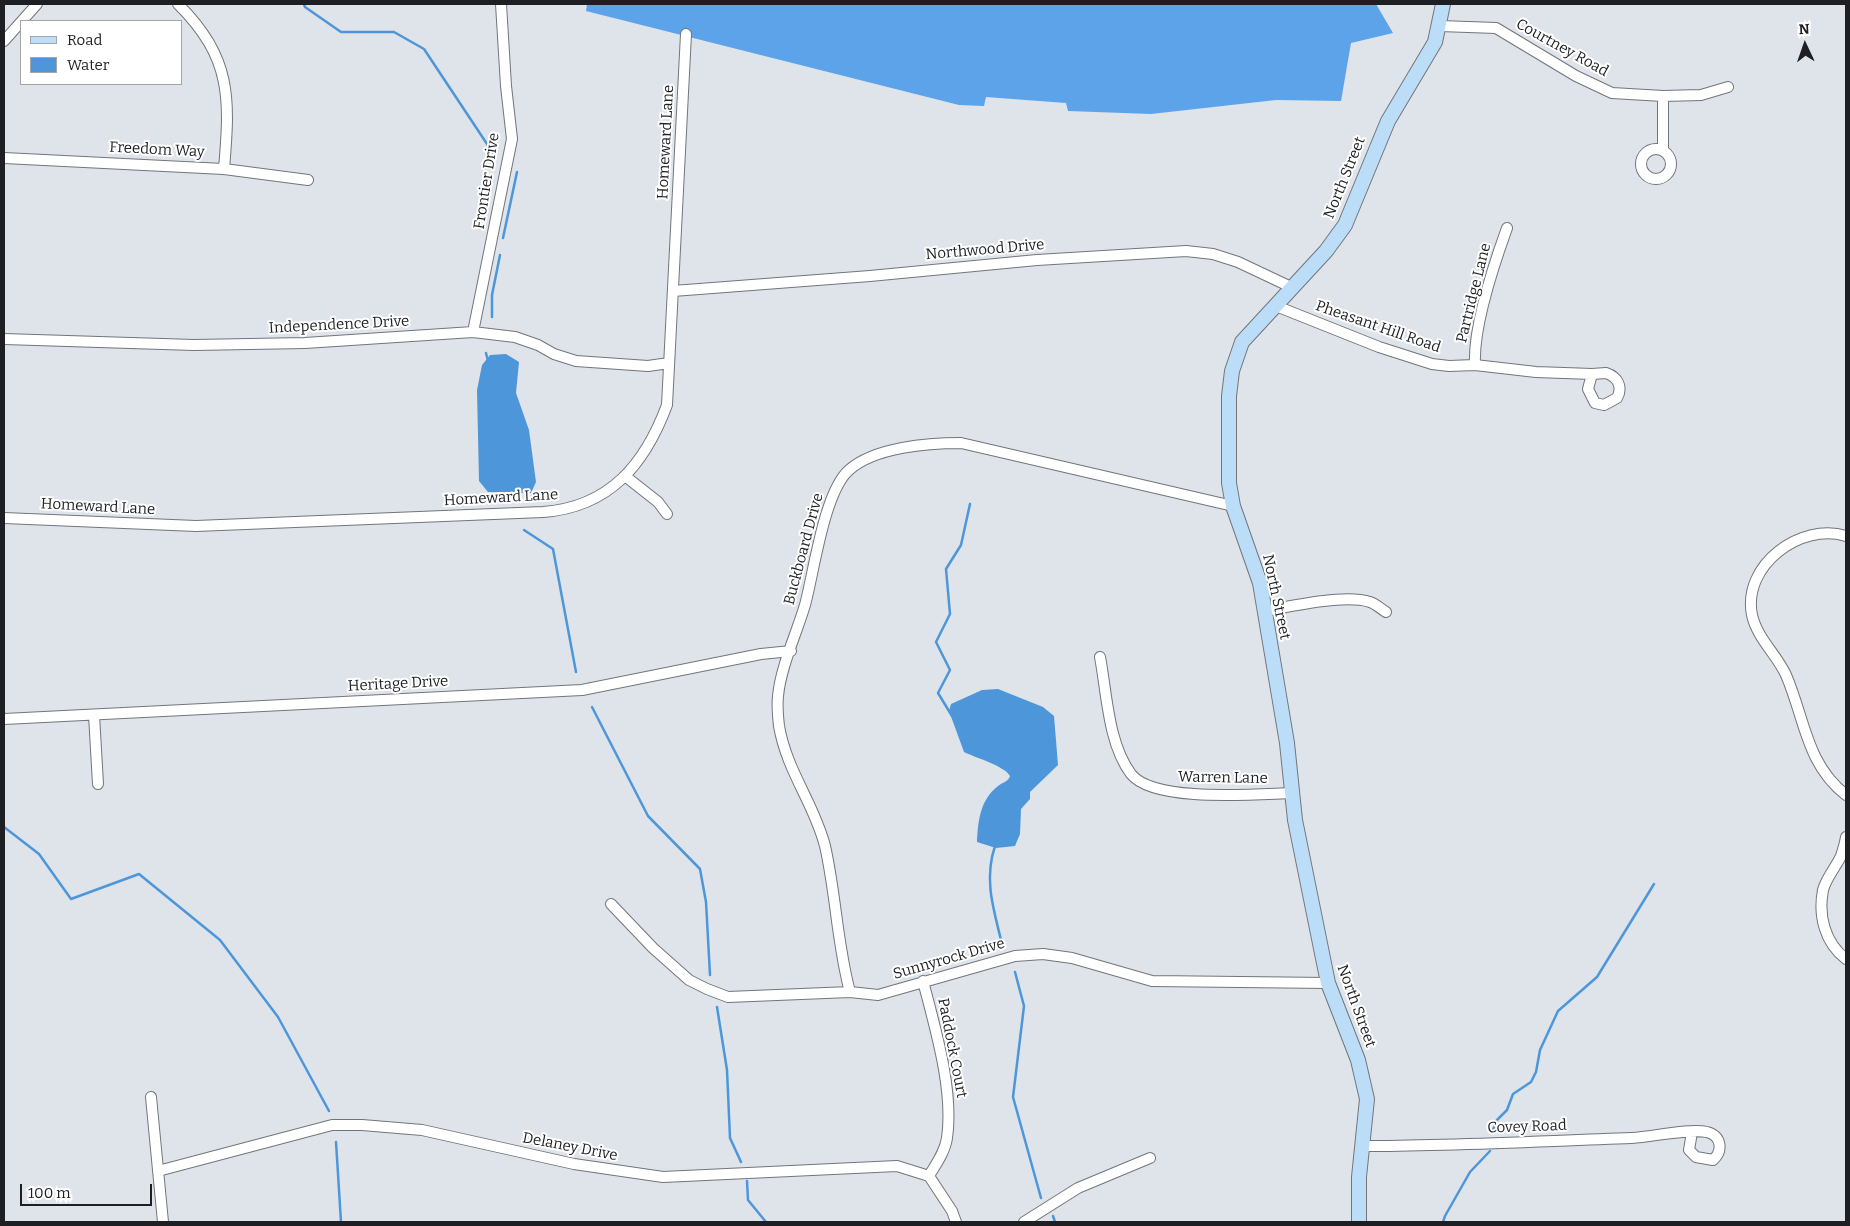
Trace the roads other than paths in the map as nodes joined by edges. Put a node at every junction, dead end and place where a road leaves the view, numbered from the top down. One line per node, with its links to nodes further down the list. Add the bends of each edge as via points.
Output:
1 (37, 4): 5 (street)
2 (178, 4): 14 (street, via 200,30 221,65 228,109)
3 (501, 4): 20 (street, Frontier Drive, via 512,139)
4 (1443, 4): 7 (street, North Street)
5 (23, 20)
6 (20, 23): 9 (street)
7 (1440, 26): 11 (street, Courtney Road, via 1496,28 1576,76 1612,93); 17 (street, North Street, via 1425,61 1375,147 1345,225 1326,252)
8 (686, 34): 18 (street, Homeward Lane)
9 (4, 41)
10 (1728, 87): 11 (street, Courtney Road, via 1707,94)
11 (1663, 96): 12 (street)
12 (1663, 151)
13 (4, 158): 14 (street, Freedom Way)
14 (224, 169): 15 (street, Freedom Way)
15 (308, 180)
16 (1507, 228): 23 (street, Partridge Lane, via 1476,342)
17 (1293, 288): 18 (street, Northwood Drive, via 1238,262 1213,254 1186,251 1037,260); 19 (street, North Street)
18 (673, 291): 22 (street, Homeward Lane)
19 (1276, 306): 23 (street, Pheasant Hill Road, via 1414,359 1449,366); 26 (street, North Street, via 1242,342 1232,371 1229,483)
20 (473, 332): 21 (street, Independence Drive, via 305,343 194,346); 22 (street, Independence Drive, via 514,337 576,361 648,366)
21 (4, 339)
22 (669, 363): 25 (street, Homeward Lane, via 667,405 650,446)
23 (1475, 365): 24 (street, Pheasant Hill Road)
24 (1592, 374)
25 (625, 476): 27 (street, via 658,502); 28 (street, Homeward Lane, via 586,502 567,510 543,512 196,526)
26 (1233, 506): 30 (street, North Street, via 1256,566); 32 (street, Buckboard Drive, via 962,443 928,444 874,456 847,472 833,496)
27 (667, 514)
28 (4, 518)
29 (1846, 536): 38 (street, via 1817,533 1786,544 1764,567 1753,592 1752,615 1785,673 1818,766)
30 (1265, 611): 31 (street, via 1358,599 1372,602); 37 (street, North Street)
31 (1386, 612)
32 (791, 651): 34 (street, Heritage Drive, via 761,654 582,690); 44 (street, Buckboard Drive, via 778,696 779,725 788,763 815,817 825,847 841,958)
33 (1100, 657): 37 (street, Warren Lane, via 1115,742 1132,775 1157,790 1190,794)
34 (94, 715): 35 (street, Heritage Drive); 36 (street)
35 (4, 719)
36 (98, 784)
37 (1292, 793): 43 (street, North Street)
38 (1846, 795)
39 (1846, 837): 41 (street, via 1842,854 1824,889 1822,913 1827,937)
40 (611, 904): 44 (street, Sunnyrock Drive, via 689,980 707,989 728,996)
41 (1846, 959)
42 (923, 981): 43 (street, Sunnyrock Drive, via 1014,956 1043,954 1072,958 1152,981); 44 (street, Sunnyrock Drive, via 878,995); 50 (street, Paddock Court, via 947,1091 948,1115 944,1150)
43 (1328, 983): 47 (street, North Street, via 1358,1060 1366,1099)
44 (850, 992)
45 (151, 1097): 49 (street)
46 (1692, 1132): 47 (street, Covey Road, via 1636,1138)
47 (1363, 1146): 54 (street, North Street)
48 (1150, 1158): 53 (street, via 1078,1188)
49 (158, 1171): 50 (street, Delaney Drive, via 332,1125 362,1125 422,1130 574,1164 663,1176 897,1166); 51 (street)
50 (929, 1176): 52 (street)
51 (163, 1222)
52 (956, 1222)
53 (1024, 1222)
54 (1358, 1222)

